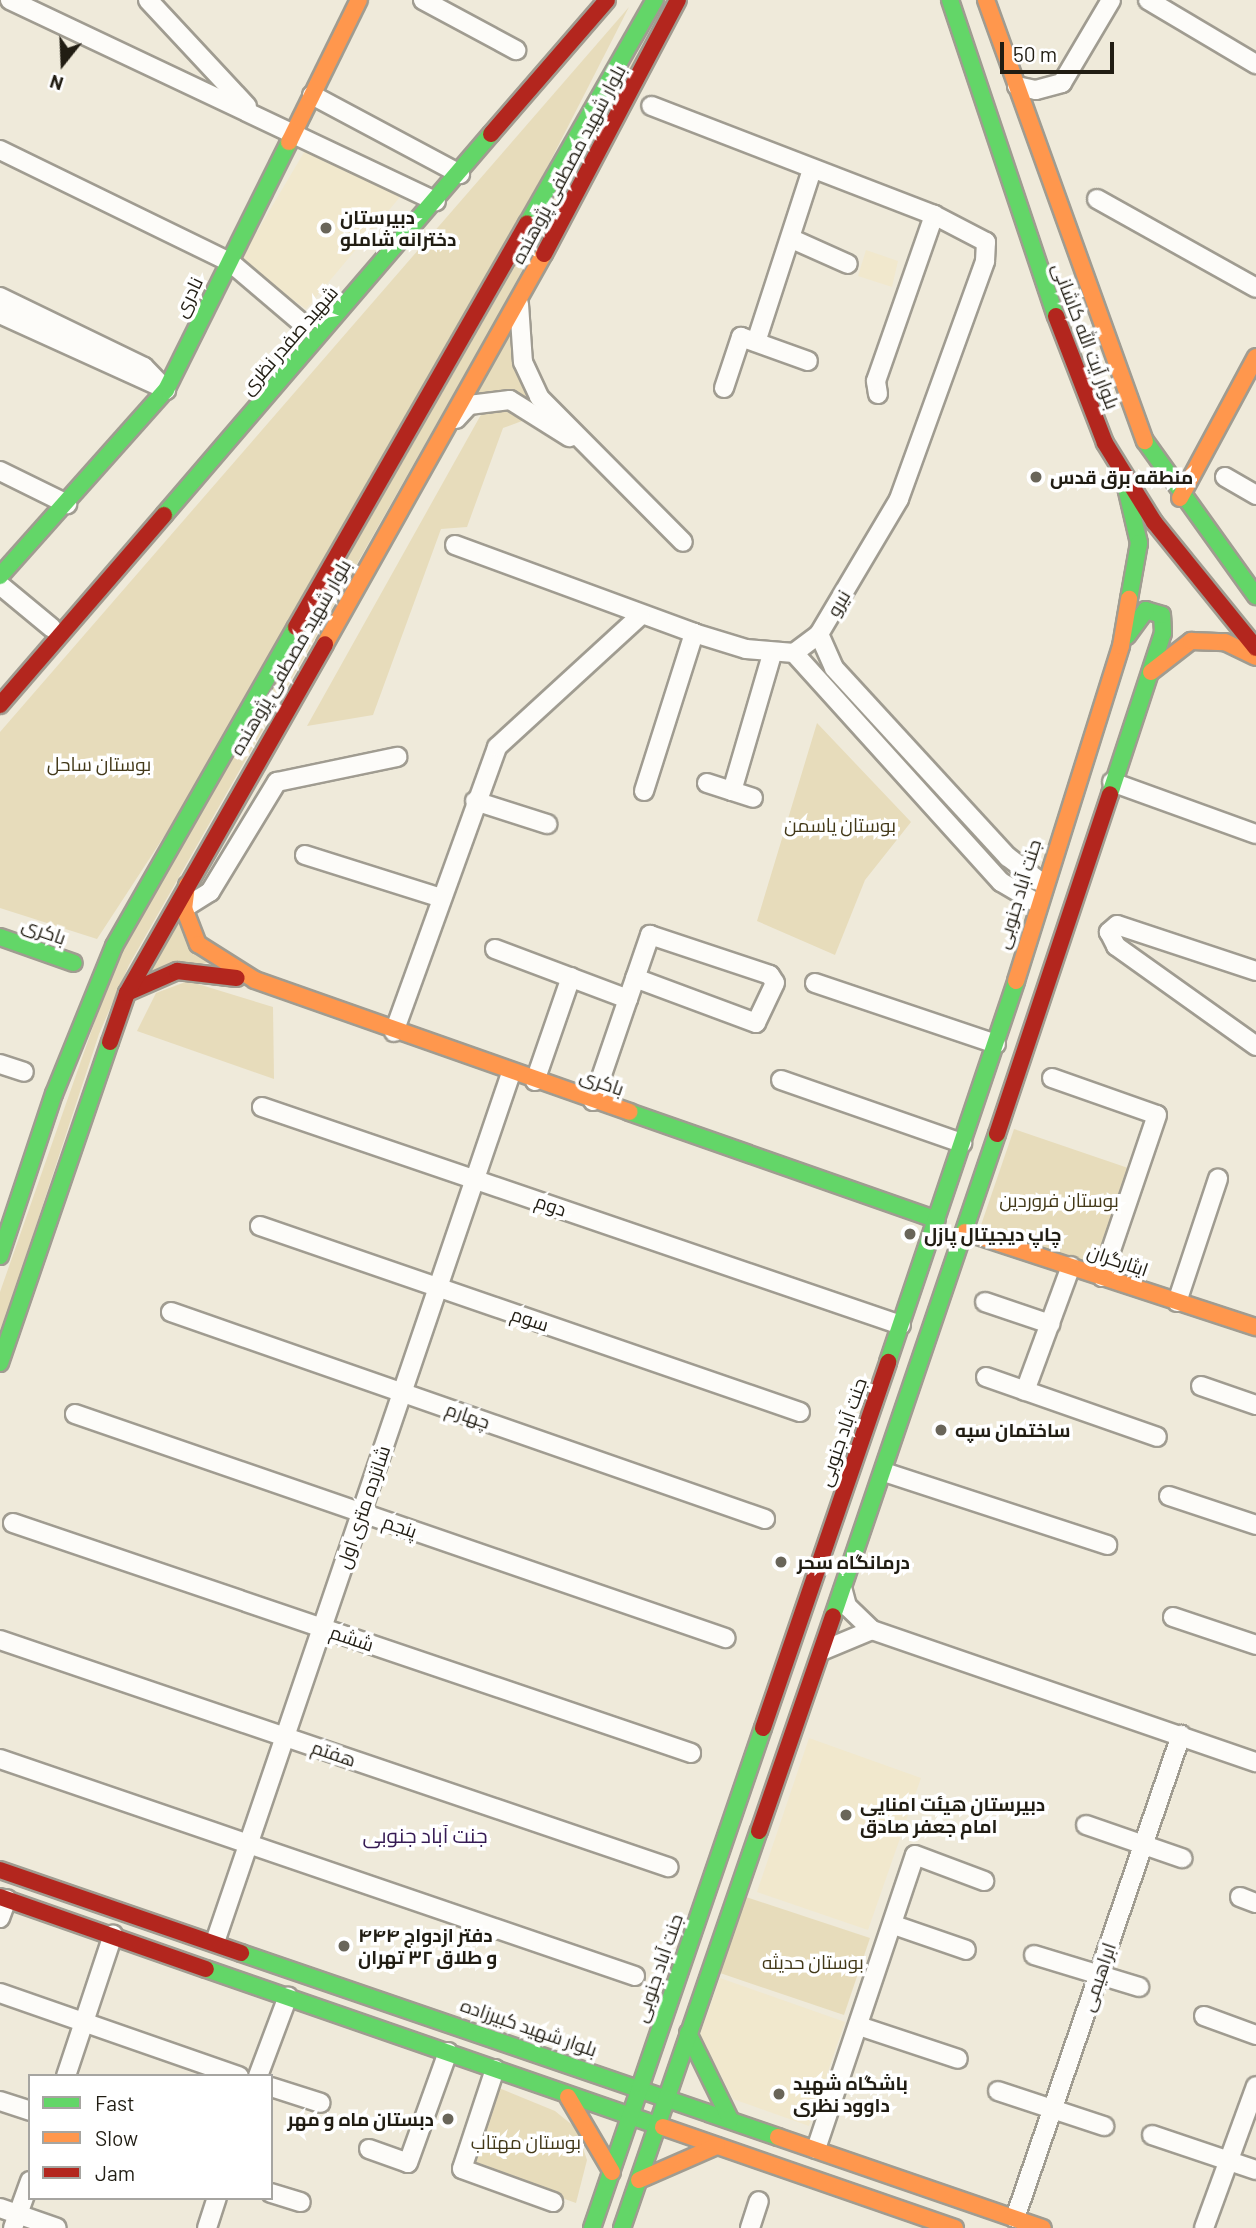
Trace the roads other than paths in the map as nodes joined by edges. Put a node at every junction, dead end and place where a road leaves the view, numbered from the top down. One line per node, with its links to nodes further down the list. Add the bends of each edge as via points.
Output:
1 (10, 0): 17 (street)
2 (148, 0): 17 (street)
3 (423, 0): 12 (street)
4 (607, 0): 23 (main road, شهید صفدر نظری)
5 (655, 0): 111 (main road, بلوار شهید مصطفی پژوهنده, via 114,946 54,1094)
6 (678, 0): 34 (main road, بلوار شهید مصطفی پژوهنده)
7 (950, 0): 20 (main road, بلوار آیت الله کاشانی)
8 (986, 0): 14 (main road, بلوار آیت الله کاشانی)
9 (1111, 0): 14 (street, via 1062,83 1036,90)
10 (1148, 0): 13 (street)
11 (355, 1): 15 (main road, نادری)
12 (516, 50)
13 (1256, 64)
14 (1017, 86): 18 (main road, بلوار آیت الله کاشانی)
15 (312, 95): 19 (main road, نادری); 23 (street)
16 (651, 106): 22 (street)
17 (255, 114): 19 (street)
18 (1035, 131): 20 (main road, via 1023,159); 27 (main road, بلوار آیت الله کاشانی)
19 (294, 132): 25 (street); 30 (main road, نادری)
20 (997, 146): 28 (main road, بلوار آیت الله کاشانی)
21 (0, 150): 30 (street)
22 (812, 170): 26 (street); 29 (street)
23 (460, 174): 25 (main road, شهید صفدر نظری)
24 (1097, 199): 32 (street)
25 (436, 201): 66 (main road, شهید صفدر نظری)
26 (934, 215): 42 (street, via 876,381); 59 (street, نیرو, via 985,242 985,261 900,499)
27 (1066, 223): 28 (main road, via 1044,208 1031,217); 49 (main road, بلوار آیت الله کاشانی, via 1134,422)
28 (1025, 234): 46 (main road, بلوار آیت الله کاشانی, via 1084,398)
29 (792, 239): 31 (street); 37 (street)
30 (230, 262): 36 (street); 41 (main road, نادری)
31 (848, 264)
32 (1256, 288)
33 (0, 297): 41 (street, via 144,367)
34 (519, 301): 43 (main road, بلوار شهید مصطفی پژوهنده); 44 (street, via 526,372)
35 (0, 314): 41 (street)
36 (304, 326)
37 (756, 342): 39 (street); 40 (street, via 741,337)
38 (1256, 357): 49 (main road)
39 (808, 361)
40 (724, 388)
41 (166, 390): 50 (main road, نادری)
42 (877, 394)
43 (444, 432): 44 (street, via 469,405 510,400); 80 (main road, بلوار شهید مصطفی پژوهنده)
44 (581, 444): 51 (street)
45 (0, 471): 50 (street)
46 (1122, 472): 60 (main road, via 1139,543); 61 (main road, بلوار آیت الله کاشانی, via 1154,522)
47 (1225, 477): 48 (street)
48 (1256, 495)
49 (1180, 498): 55 (main road, بلوار آیت الله کاشانی)
50 (66, 504): 53 (main road, نادری)
51 (683, 542)
52 (455, 545): 56 (street)
53 (0, 576)
54 (0, 585): 57 (street)
55 (1256, 596)
56 (640, 616): 58 (street); 75 (street, via 502,741)
57 (52, 628)
58 (694, 633): 63 (street); 72 (street)
59 (819, 634): 62 (street); 67 (street, نیرو, via 834,668)
60 (1121, 646): 65 (main road, via 1138,616 1146,610 1162,615 1163,633); 79 (main road, جنت آباد جنوبی)
61 (1256, 648)
62 (794, 653): 63 (street); 69 (street)
63 (772, 654): 73 (street)
64 (1256, 657): 65 (main road, via 1225,642 1191,641)
65 (1146, 678): 70 (main road)
66 (0, 705)
67 (911, 752): 69 (street); 79 (street, نیرو)
68 (397, 757): 83 (street, via 277,782 210,892)
69 (896, 768): 82 (street, via 1001,882)
70 (1112, 782): 77 (street); 110 (main road)
71 (707, 783): 73 (street)
72 (644, 791)
73 (732, 791): 74 (street)
74 (753, 798)
75 (475, 801): 76 (street); 81 (street)
76 (547, 824)
77 (1256, 834)
78 (305, 855): 81 (street)
79 (1042, 883): 82 (main road, جنت آباد جنوبی)
80 (187, 884): 83 (main road, باکری); 92 (main road, بلوار شهید مصطفی پژوهنده)
81 (441, 898): 94 (street)
82 (1037, 903): 95 (main road, جنت آباد جنوبی)
83 (184, 908): 90 (main road, باکری, via 198,944)
84 (0, 937): 86 (main road, باکری)
85 (495, 949): 88 (street)
86 (74, 963)
87 (1256, 971): 96 (street, via 1116,925 1109,932 1127,954)
88 (571, 977): 93 (street); 102 (street)
89 (635, 978): 89 (street, via 756,1023 775,983 770,975 650,935); 93 (street)
90 (255, 980): 92 (main road, باکری, via 177,971); 94 (main road, باکری)
91 (815, 983): 95 (street)
92 (127, 993): 121 (main road, بلوار شهید مصطفی پژوهنده)
93 (628, 999): 103 (street)
94 (394, 1032): 99 (main road, باکری)
95 (996, 1044): 105 (main road, جنت آباد جنوبی)
96 (1256, 1046)
97 (0, 1064): 98 (street)
98 (24, 1072)
99 (511, 1073): 102 (main road, باکری); 106 (street, شانزده متری اول)
100 (1052, 1078): 113 (street, via 1157,1115)
101 (781, 1080): 105 (street)
102 (535, 1081): 103 (main road, باکری)
103 (593, 1101): 108 (main road, باکری)
104 (262, 1107): 106 (street, دوم)
105 (962, 1143): 108 (main road, جنت آباد جنوبی)
106 (475, 1179): 114 (street, شانزده متری اول); 119 (street, دوم)
107 (1218, 1179): 115 (street)
108 (937, 1220): 119 (main road, جنت آباد جنوبی)
109 (260, 1226): 114 (street, سوم)
110 (965, 1232): 112 (main road, ایثارگران); 130 (main road)
111 (0, 1256)
112 (1071, 1266): 113 (main road, ایثارگران); 118 (street)
113 (1102, 1277): 115 (main road, ایثارگران)
114 (438, 1287): 125 (street, شانزده متری اول); 127 (street, سوم)
115 (1177, 1301): 120 (main road, ایثارگران)
116 (985, 1302): 118 (street)
117 (171, 1312): 125 (street, چهارم)
118 (1049, 1324): 124 (street)
119 (901, 1325): 180 (main road, جنت آباد جنوبی)
120 (1256, 1327)
121 (0, 1363)
122 (986, 1377): 124 (street)
123 (1201, 1386): 126 (street)
124 (1025, 1391): 129 (street)
125 (402, 1392): 132 (street, شانزده متری اول); 133 (street, چهارم)
126 (1256, 1405)
127 (800, 1412)
128 (75, 1414): 132 (street, پنجم)
129 (1157, 1437)
130 (884, 1472): 136 (street); 137 (main road)
131 (1169, 1496): 135 (street)
132 (362, 1513): 139 (street, شانزده متری اول); 141 (street, پنجم)
133 (765, 1519)
134 (13, 1523): 139 (street, ششم)
135 (1256, 1525)
136 (1107, 1545)
137 (844, 1591): 140 (street, via 858,1620); 144 (main road)
138 (1173, 1617): 143 (street)
139 (322, 1628): 146 (street, شانزده متری اول); 147 (street, ششم)
140 (872, 1630): 144 (street); 145 (street)
141 (725, 1638)
142 (0, 1640): 146 (street, هفتم)
143 (1256, 1645)
144 (824, 1650): 172 (main road)
145 (1181, 1735): 149 (street); 152 (street, ابراهیمی)
146 (285, 1737): 151 (street, شانزده متری اول); 154 (street, هفتم)
147 (691, 1753)
148 (0, 1759): 151 (street)
149 (1256, 1762)
150 (1086, 1825): 152 (street)
151 (248, 1844): 161 (street, شانزده متری اول); 165 (street)
152 (1144, 1845): 153 (street); 164 (street, ابراهیمی)
153 (1182, 1858)
154 (668, 1867)
155 (0, 1870): 161 (main road, بلوار شهید کبیرزاده)
156 (984, 1881): 159 (street, via 915,1855)
157 (3, 1898): 158 (street); 160 (main road)
158 (0, 1918)
159 (894, 1924): 162 (street); 171 (street)
160 (113, 1936): 168 (main road); 170 (street)
161 (215, 1942): 180 (main road, بلوار شهید کبیرزاده)
162 (966, 1950)
163 (1034, 1955): 164 (street)
164 (1098, 1975): 166 (street); 188 (street, ابراهیمی)
165 (635, 1976)
166 (1139, 1987)
167 (0, 1993): 170 (street)
168 (288, 1996): 174 (main road); 179 (street)
169 (1204, 2016): 173 (street)
170 (84, 2022): 177 (street); 178 (street)
171 (859, 2026): 175 (street); 197 (street)
172 (688, 2033): 184 (main road); 191 (main road)
173 (1256, 2035)
174 (448, 2052): 176 (main road); 196 (street, via 408,2163)
175 (958, 2059)
176 (495, 2069): 185 (main road); 207 (street, via 462,2169)
177 (67, 2074)
178 (233, 2074)
179 (259, 2074)
180 (639, 2087): 184 (main road, بلوار شهید کبیرزاده); 190 (main road, جنت آباد جنوبی)
181 (1256, 2087): 198 (street)
182 (273, 2088): 187 (street)
183 (998, 2091): 188 (street)
184 (666, 2095): 191 (main road, بلوار شهید کبیرزاده); 192 (main road)
185 (568, 2097): 190 (main road); 200 (main road)
186 (0, 2101): 189 (street)
187 (321, 2103)
188 (1053, 2108): 193 (street); 209 (street, ابراهیمی)
189 (28, 2110)
190 (631, 2116): 192 (main road); 200 (main road, جنت آباد جنوبی)
191 (730, 2119): 197 (main road, بلوار شهید کبیرزاده)
192 (657, 2125): 195 (main road); 201 (main road)
193 (1104, 2126)
194 (1152, 2135): 198 (street)
195 (717, 2146): 201 (main road); 216 (main road)
196 (369, 2149)
197 (816, 2149): 209 (main road, بلوار شهید کبیرزاده)
198 (1228, 2163): 199 (street); 218 (street)
199 (1256, 2170)
200 (612, 2172): 213 (main road, جنت آباد جنوبی)
201 (639, 2180): 214 (main road)
202 (28, 2187): 210 (street)
203 (273, 2194): 206 (street)
204 (216, 2200): 212 (street)
205 (759, 2201): 215 (street)
206 (301, 2202)
207 (553, 2202)
208 (0, 2208): 210 (street)
209 (1015, 2218): 217 (main road, بلوار شهید کبیرزاده)
210 (16, 2221): 211 (street)
211 (57, 2228)
212 (206, 2228)
213 (592, 2228)
214 (622, 2228)
215 (750, 2228)
216 (955, 2228)
217 (1043, 2228)
218 (1204, 2228)

